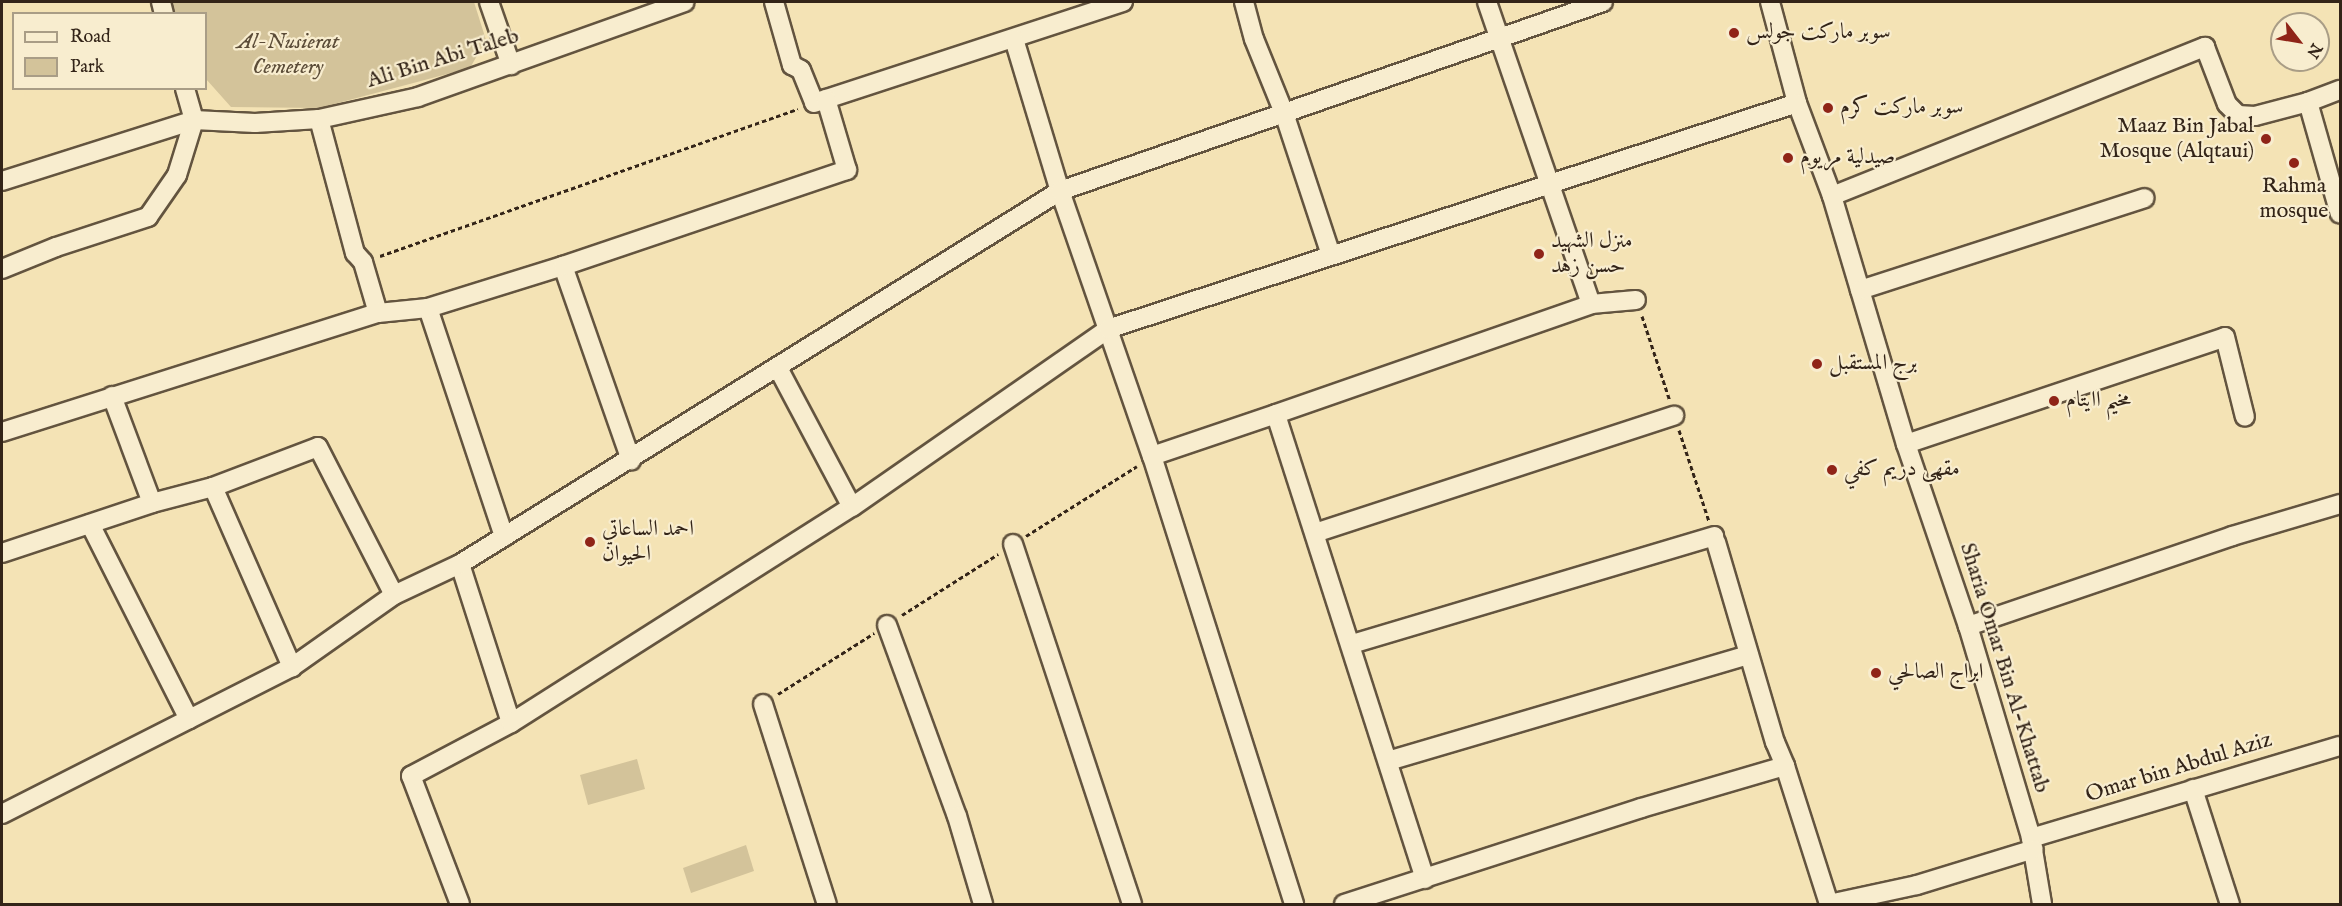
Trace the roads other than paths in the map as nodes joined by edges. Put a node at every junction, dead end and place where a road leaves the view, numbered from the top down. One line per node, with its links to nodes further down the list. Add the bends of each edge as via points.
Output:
1 (489, 2): 11 (street)
2 (685, 2): 11 (street, Ali Bin Abi Taleb)
3 (774, 2): 14 (street, via 792,65 801,70)
4 (1122, 2): 10 (street)
5 (1244, 2): 17 (street, via 1254,39)
6 (1487, 2): 9 (street)
7 (1603, 2): 9 (street)
8 (1770, 2): 16 (street, Sharia Omar Bin Al-Khattab)
9 (1499, 38): 17 (street); 21 (street)
10 (1014, 39): 14 (street); 22 (street)
11 (511, 65): 18 (street, Ali Bin Abi Taleb, via 418,97)
12 (186, 90): 19 (street)
13 (2340, 90): 15 (street)
14 (820, 101): 27 (street, via 847,170)
15 (2308, 102): 23 (street, via 2255,116 2238,115 2227,104 2205,47); 25 (street)
16 (1797, 103): 21 (street); 23 (street, Sharia Omar Bin Al-Khattab)
17 (1284, 113): 22 (street); 26 (street)
18 (319, 119): 19 (street, Ali Bin Abi Taleb, via 255,123); 33 (street, via 355,253 363,262)
19 (194, 120): 20 (street, Ali Bin Abi Taleb); 28 (street, via 177,175 148,217)
20 (2, 180)
21 (1551, 183): 26 (street); 31 (street)
22 (1060, 191): 34 (street); 35 (street)
23 (1832, 195): 29 (street, Sharia Omar Bin Al-Khattab)
24 (2144, 198): 29 (street)
25 (2340, 214)
26 (1331, 255): 34 (street)
27 (563, 266): 32 (street); 43 (street)
28 (2, 269)
29 (1860, 291): 41 (street, Sharia Omar Bin Al-Khattab)
30 (1636, 300): 31 (street)
31 (1591, 304): 37 (street)
32 (428, 308): 33 (street); 50 (street)
33 (378, 313): 36 (street)
34 (1108, 329): 42 (street); 47 (street)
35 (778, 368): 43 (street); 47 (street)
36 (112, 396): 40 (street); 45 (street)
37 (1276, 414): 42 (street); 49 (street)
38 (1674, 416): 49 (street)
39 (2246, 417): 41 (street, via 2225,337)
40 (2, 432)
41 (1906, 444): 56 (street, Sharia Omar Bin Al-Khattab)
42 (1152, 456): 74 (street)
43 (631, 460): 50 (street)
44 (213, 487): 45 (street); 54 (street, via 318,447); 59 (street)
45 (152, 503): 48 (street)
46 (2340, 504): 56 (street, via 2232,536)
47 (852, 507): 62 (street)
48 (90, 524): 52 (street); 61 (street)
49 (1315, 533): 57 (street)
50 (504, 537): 53 (street)
51 (1013, 544): 73 (street)
52 (2, 553)
53 (460, 564): 54 (street); 62 (street)
54 (394, 595): 59 (street)
55 (887, 625): 72 (street, via 957,816)
56 (1968, 626): 68 (street, Sharia Omar Bin Al-Khattab)
57 (1352, 644): 58 (street, via 1715,539); 64 (street)
58 (1749, 655): 64 (street); 65 (street)
59 (292, 667): 61 (street)
60 (763, 704): 71 (street)
61 (189, 719): 67 (street)
62 (511, 723): 70 (street, via 411,776)
63 (2340, 746): 66 (street, Omar bin Abdul Aziz)
64 (1388, 761): 69 (street)
65 (1785, 766): 69 (street, via 1641,808); 76 (street)
66 (2193, 789): 68 (street, Omar bin Abdul Aziz); 78 (street)
67 (2, 814)
68 (2032, 843): 76 (street, Omar bin Abdul Aziz, via 1917,885); 77 (street, Sharia Omar Bin Al-Khattab)
69 (1425, 879): 75 (street)
70 (460, 904)
71 (827, 904)
72 (983, 904)
73 (1132, 904)
74 (1294, 904)
75 (1344, 904)
76 (1829, 904)
77 (2042, 904)
78 (2230, 904)

